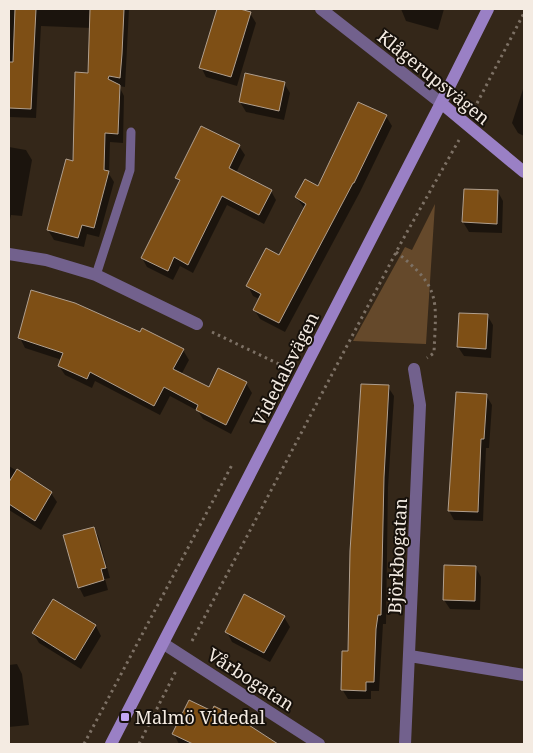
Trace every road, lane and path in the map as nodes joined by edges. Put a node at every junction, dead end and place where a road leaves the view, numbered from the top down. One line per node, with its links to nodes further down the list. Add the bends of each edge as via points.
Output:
1 (321, 9): 4 (street, Klågerupsvägen)
2 (488, 9): 4 (street, Videdalsvägen)
3 (524, 13): 5 (path)
4 (442, 104): 5 (street, Klågerupsvägen); 14 (street, Videdalsvägen)
5 (466, 125): 7 (street, Klågerupsvägen); 8 (path)
6 (131, 132): 10 (lane, via 130,170)
7 (524, 172)
8 (396, 252): 13 (path, via 418,269 436,303 434,353); 16 (path)
9 (9, 254): 10 (street, via 46,260)
10 (96, 275): 11 (street)
11 (197, 324): 12 (path)
12 (284, 366)
13 (414, 369): 15 (street, Björkbogatan, via 420,406)
14 (164, 644): 16 (street, Vårbogatan); 18 (street, Videdalsvägen)
15 (410, 656): 17 (street); 21 (street, Björkbogatan)
16 (184, 657): 19 (path); 20 (street, Vårbogatan)
17 (524, 675)
18 (111, 744)
19 (139, 744)
20 (319, 744)
21 (404, 744)

